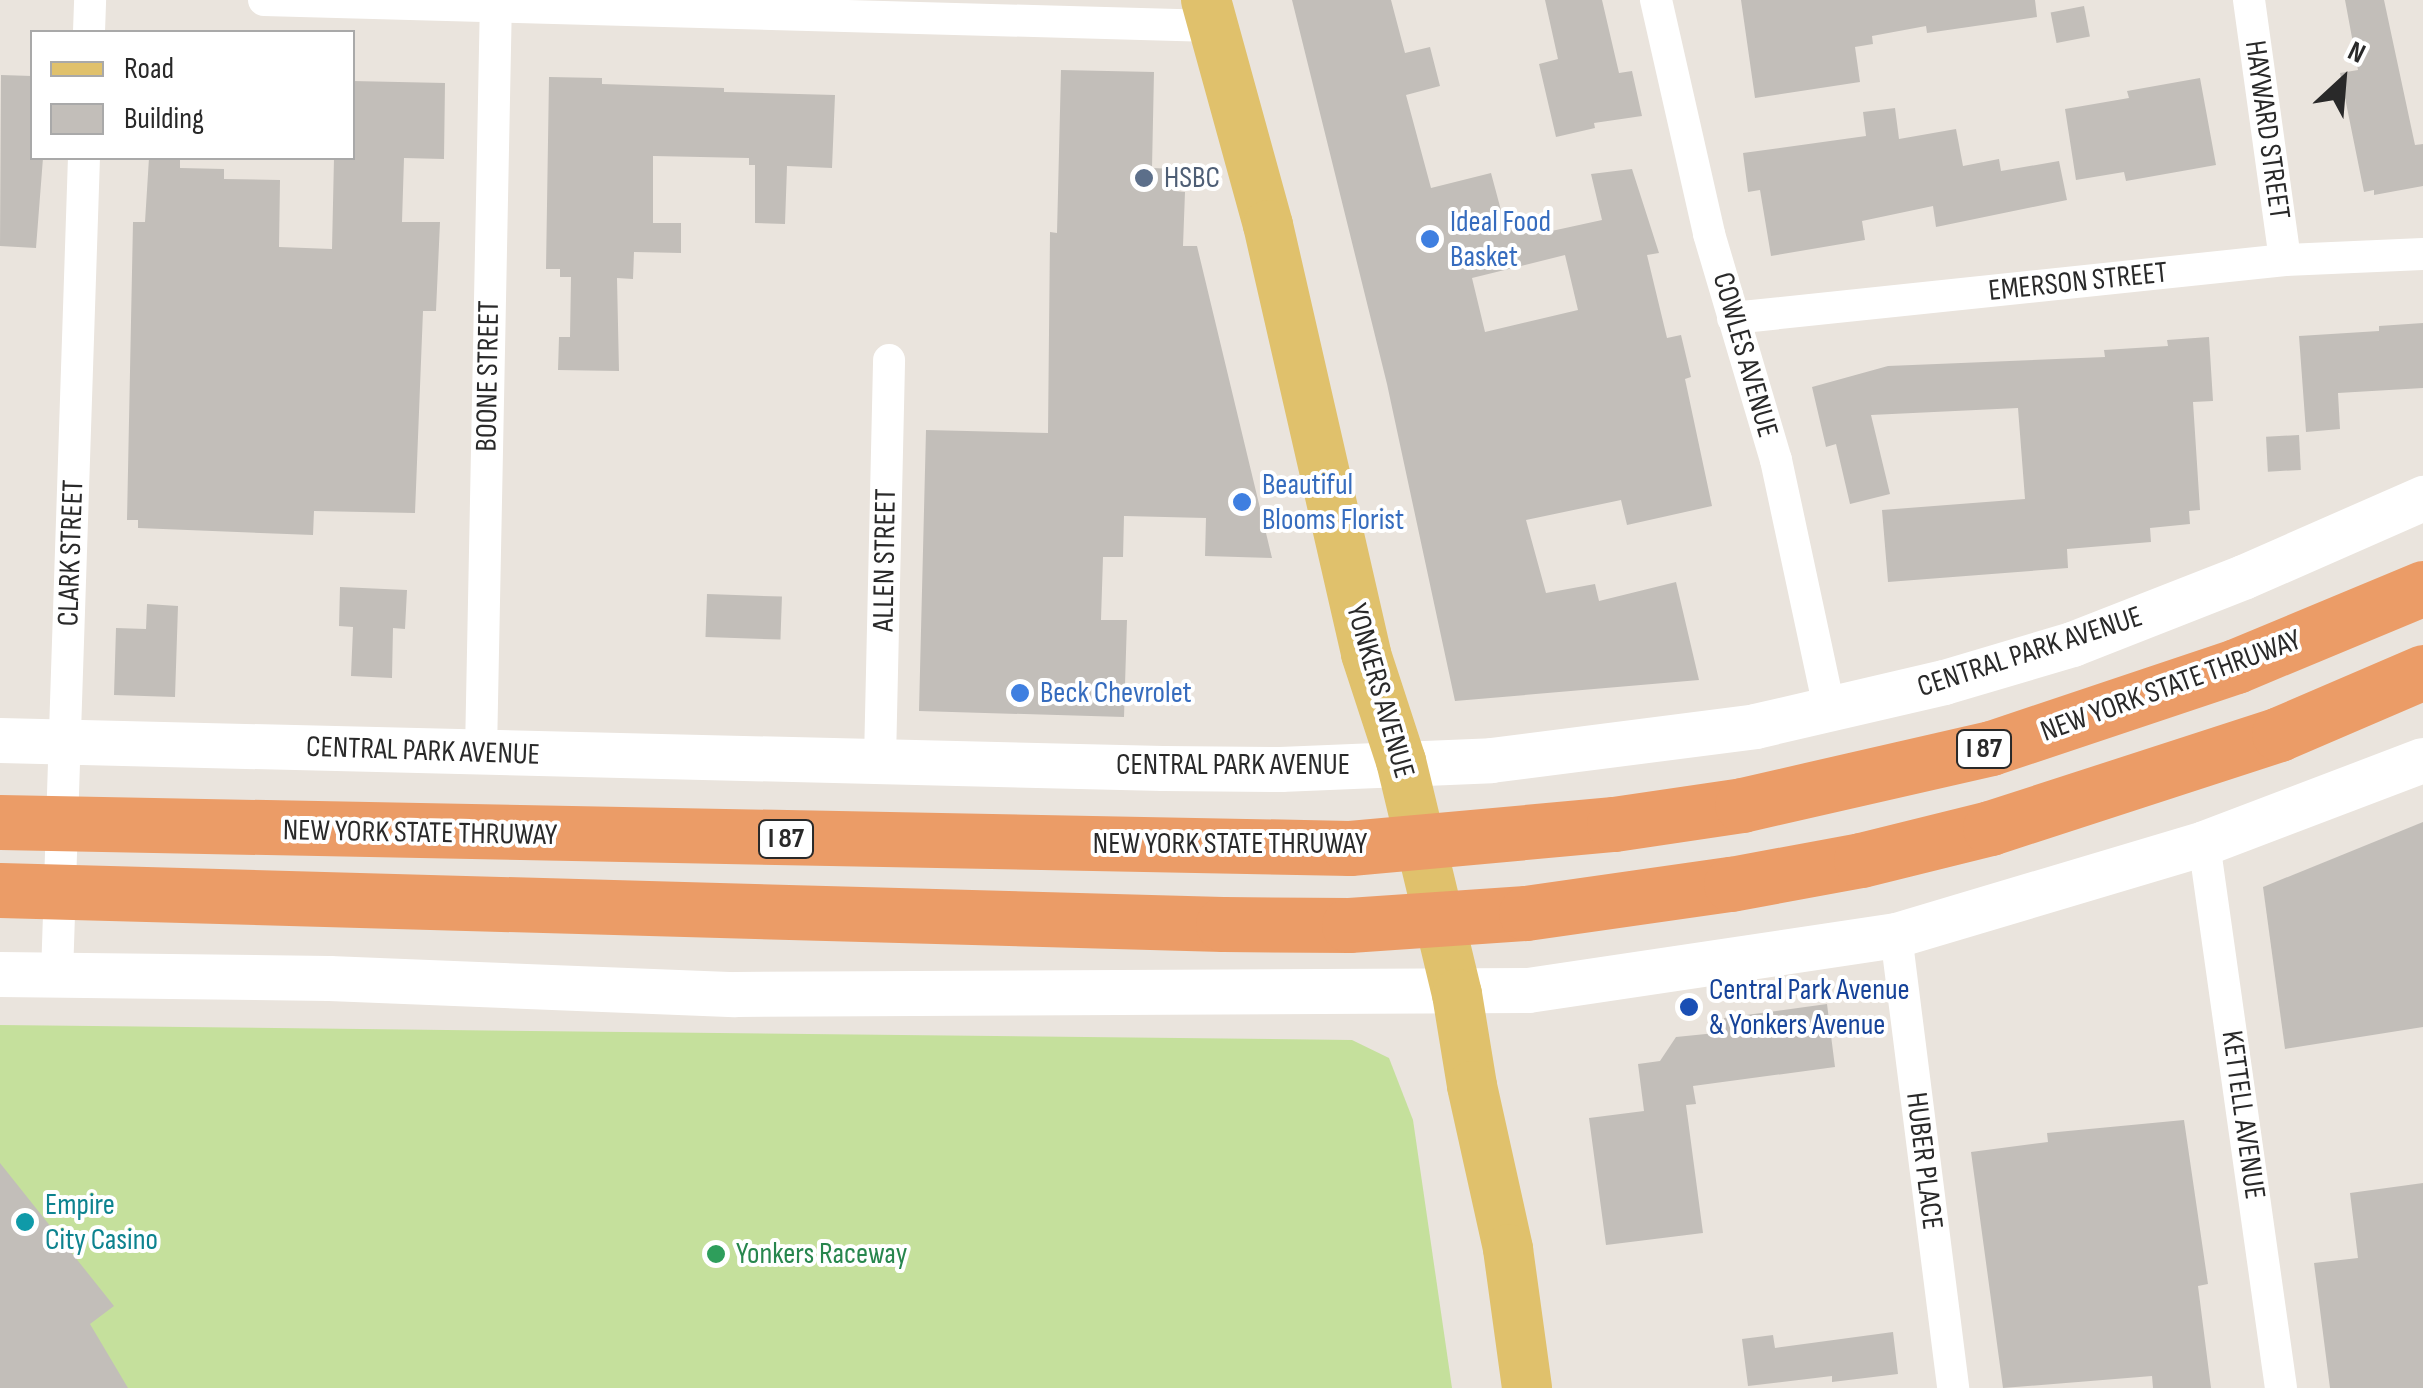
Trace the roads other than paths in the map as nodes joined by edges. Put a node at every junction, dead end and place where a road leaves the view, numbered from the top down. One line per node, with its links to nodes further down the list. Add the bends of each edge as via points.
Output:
1 (90, 0): 7 (street)
2 (264, 0): 5 (street)
3 (1656, 0): 11 (street, COWLES AVENUE)
4 (2250, 0): 10 (street, HAYWARD STREET)
5 (496, 3): 6 (street); 20 (street, BOONE STREET)
6 (1209, 13): 24 (main road, YONKERS AVENUE, via 1268,225 1366,654)
7 (88, 30)
8 (84, 160): 21 (street, CLARK STREET)
9 (2423, 254): 10 (street, EMERSON STREET)
10 (2285, 260): 11 (street, EMERSON STREET)
11 (1733, 318): 17 (street, COWLES AVENUE, via 1776,460)
12 (889, 360): 22 (street, ALLEN STREET)
13 (2423, 498): 17 (main road, CENTRAL PARK AVENUE, via 2072,644)
14 (2423, 588): 25 (highway, NEW YORK STATE THRUWAY / I 87, via 2236,666 1991,748 1742,805 1614,824 1330,848)
15 (2423, 672): 18 (highway)
16 (2423, 708): 18 (highway)
17 (1830, 711): 24 (main road, CENTRAL PARK AVENUE, via 1657,742 1491,760)
18 (2279, 734): 27 (highway, via 1990,828 1861,860 1526,913 1349,925 1169,924)
19 (0, 740): 21 (main road, CENTRAL PARK AVENUE)
20 (481, 752): 21 (main road, CENTRAL PARK AVENUE); 22 (main road, CENTRAL PARK AVENUE)
21 (66, 758): 29 (street, CLARK STREET)
22 (880, 760): 24 (main road, CENTRAL PARK AVENUE, via 1280,769)
23 (2423, 760): 26 (main road)
24 (1406, 780): 31 (main road, YONKERS AVENUE)
25 (0, 822)
26 (2204, 843): 28 (main road); 34 (street, KETTELL AVENUE)
27 (0, 890)
28 (1896, 934): 31 (main road, via 1528,990); 33 (street, HUBER PLACE)
29 (59, 962): 30 (main road); 31 (main road, via 735,994)
30 (0, 974)
31 (1453, 982): 32 (main road, YONKERS AVENUE, via 1508,1249)
32 (1527, 1388)
33 (1953, 1388)
34 (2281, 1388)

